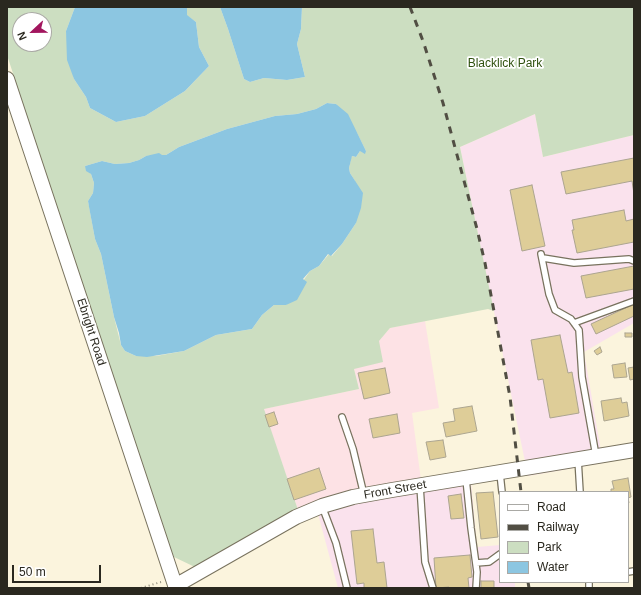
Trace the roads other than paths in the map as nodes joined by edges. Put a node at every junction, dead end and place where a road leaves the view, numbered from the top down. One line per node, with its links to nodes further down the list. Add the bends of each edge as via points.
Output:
1 (7, 79): 18 (street, Ebright Road)
2 (634, 261): 4 (lane, via 629,258 574,263 542,256 549,294 555,310)
3 (634, 301): 4 (lane)
4 (574, 323): 7 (lane, via 579,330 582,377)
5 (342, 417): 14 (lane)
6 (634, 450): 7 (street, Front Street)
7 (596, 456): 8 (street, Front Street)
8 (578, 459): 9 (street, Front Street); 13 (lane)
9 (500, 473): 10 (street, Front Street); 12 (lane)
10 (466, 478): 11 (street, Front Street); 17 (lane)
11 (420, 486): 14 (street, Front Street); 20 (lane, via 425,562)
12 (502, 491)
13 (580, 491)
14 (364, 495): 15 (street, Front Street)
15 (322, 506): 18 (street, Front Street, via 296,517); 19 (lane, via 336,544)
16 (499, 555): 17 (lane, via 489,562)
17 (476, 563): 21 (lane)
18 (174, 584)
19 (347, 588)
20 (433, 588)
21 (476, 588)

